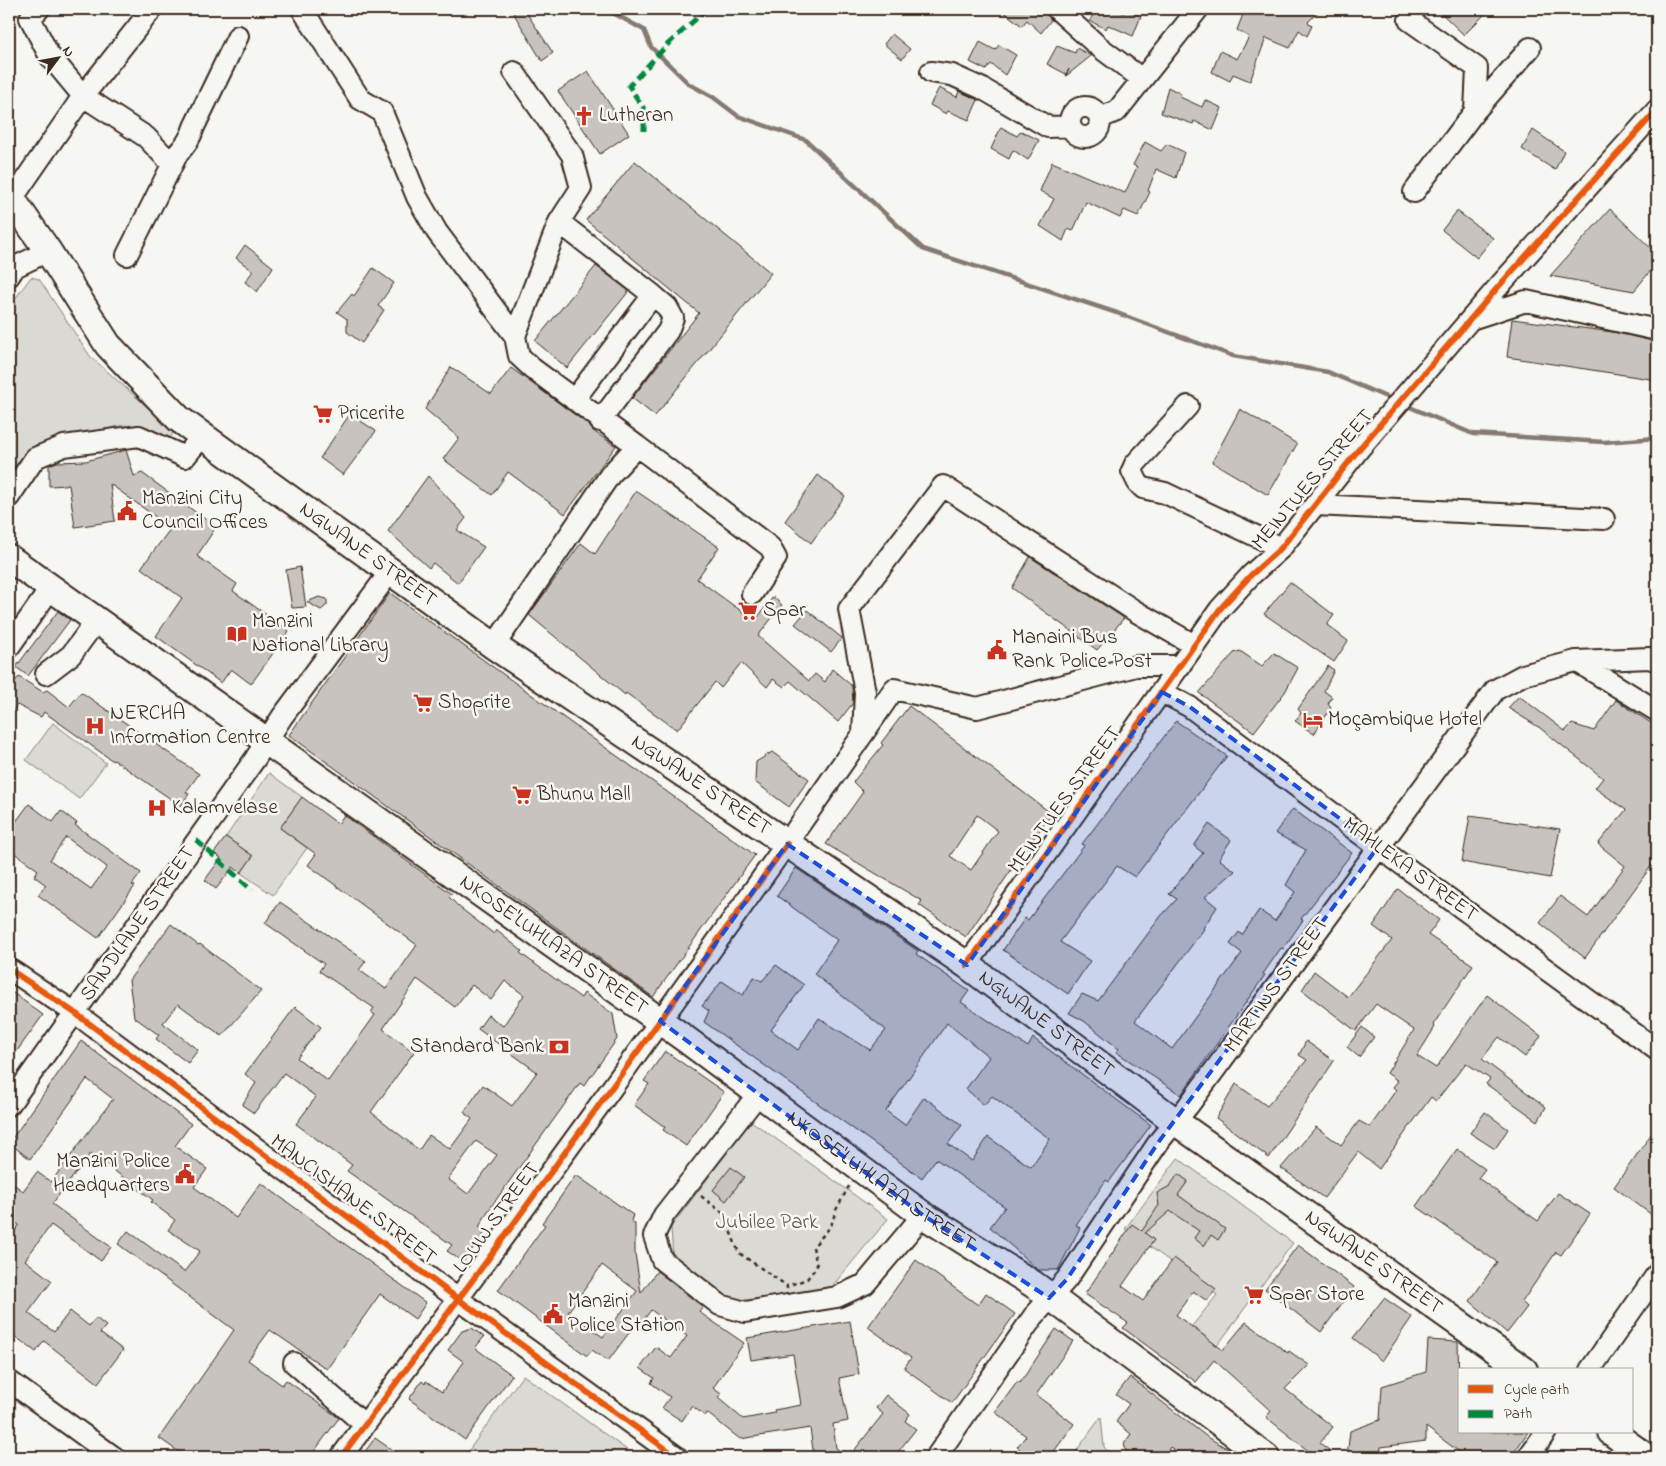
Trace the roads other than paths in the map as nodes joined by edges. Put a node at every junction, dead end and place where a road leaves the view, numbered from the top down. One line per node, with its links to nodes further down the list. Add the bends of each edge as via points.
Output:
1 (39, 9): 12 (street, via 30,18 41,42)
2 (152, 9): 12 (street)
3 (302, 9): 25 (street, via 360,99 382,112 418,197 437,232)
4 (1057, 9): 11 (street)
5 (1198, 9): 11 (street)
6 (1415, 9): 14 (street, via 1409,20 1477,68)
7 (238, 36): 15 (street, via 190,141)
8 (1530, 48): 14 (street)
9 (514, 72): 18 (street, via 572,155 581,188)
10 (931, 72): 11 (street, via 952,75 983,89 1048,127 1070,126 1070,119 1080,107 1088,107 1100,118 1117,111)
11 (1142, 79)
12 (83, 96): 15 (street, via 146,138 171,163); 17 (street)
13 (1657, 110): 23 (street, MEINTUES STREET)
14 (1476, 111): 16 (street)
15 (178, 151): 20 (street)
16 (1414, 192)
17 (11, 197): 19 (main road, NGWANE STREET)
18 (558, 222): 22 (street); 25 (street)
19 (48, 251): 21 (street, via 15,267); 29 (main road, NGWANE STREET, via 108,345 178,419)
20 (127, 255)
21 (9, 276)
22 (653, 295): 26 (street); 28 (street, via 667,307 673,318 668,331)
23 (1471, 319): 24 (street, via 1526,301); 32 (street, MEINTUES STREET, via 1358,448)
24 (1657, 330)
25 (515, 336): 26 (street, via 519,356)
26 (574, 400): 28 (street)
27 (1188, 406): 34 (street, via 1135,464 1132,471 1138,483)
28 (600, 421): 30 (street)
29 (202, 436): 31 (street, via 185,457 139,436 64,446 35,458); 36 (main road, NGWANE STREET)
30 (637, 446): 38 (street, via 770,547 776,558); 41 (street, via 610,476)
31 (9, 497)
32 (1315, 505): 33 (street); 34 (street, MEINTUES STREET)
33 (1604, 519)
34 (1281, 548): 40 (street, MEINTUES STREET, via 1220,609)
35 (9, 558): 37 (main road, NKOSE'LUHLAZA STREET)
36 (390, 572): 41 (main road, NGWANE STREET); 50 (street, SANDLANE STREET)
37 (51, 588): 39 (main road, NKOSE'LUHLAZA STREET); 42 (street)
38 (752, 594)
39 (96, 621): 46 (street, via 71,655); 50 (main road, NKOSE'LUHLAZA STREET)
40 (1194, 645): 45 (street, MEINTUES STREET); 49 (street, via 1135,611 943,486 849,609 865,692)
41 (494, 646): 51 (main road, NGWANE STREET)
42 (9, 647)
43 (1576, 661): 44 (street, MARTINS STREET, via 1650,658); 48 (street); 52 (street, MARTINS STREET, via 1523,675 1495,690 1400,822)
44 (1657, 661)
45 (1180, 666): 47 (street, MEINTUES STREET); 49 (street, LOUW STREET, via 1136,666 977,708 894,689)
46 (46, 674)
47 (1162, 692): 52 (street, MAHLEKA STREET, via 1190,707); 53 (street, MEINTUES STREET)
48 (1657, 711)
49 (863, 734): 51 (street, LOUW STREET)
50 (266, 742): 55 (street, SANDLANE STREET); 56 (main road, NKOSE'LUHLAZA STREET)
51 (787, 844): 53 (main road, NGWANE STREET); 56 (street, LOUW STREET)
52 (1378, 847): 57 (street, MAHLEKA STREET); 60 (street, MARTINS STREET)
53 (967, 965): 60 (main road, NGWANE STREET)
54 (9, 968): 55 (street, MANCISHANE STREET)
55 (75, 1013): 59 (street, SANDLANE STREET); 64 (street, MANCISHANE STREET)
56 (660, 1021): 58 (main road, NKOSE'LUHLAZA STREET); 64 (street, LOUW STREET)
57 (1657, 1050)
58 (759, 1093): 61 (main road, NKOSE'LUHLAZA STREET); 61 (street, via 664,1215 654,1236 662,1260 720,1305 746,1312 837,1297 865,1284)
59 (9, 1105)
60 (1176, 1122): 63 (street, MARTINS STREET, via 1160,1140 1067,1279); 66 (main road, NGWANE STREET)
61 (923, 1215): 63 (main road, NKOSE'LUHLAZA STREET, via 1033,1284)
62 (1657, 1274): 67 (street)
63 (1049, 1298): 75 (street, via 1033,1316); 76 (main road, NKOSE'LUHLAZA STREET)
64 (458, 1299): 69 (street, LOUW STREET); 74 (street, MANCISHANE STREET)
65 (294, 1363): 69 (street)
66 (1521, 1368)
67 (1591, 1368)
68 (9, 1381): 72 (street)
69 (365, 1425): 73 (street, LOUW STREET)
70 (1545, 1434): 77 (street)
71 (1614, 1434): 78 (main road)
72 (114, 1457)
73 (341, 1457)
74 (677, 1457)
75 (936, 1457)
76 (1266, 1457)
77 (1528, 1457)
78 (1646, 1457)

